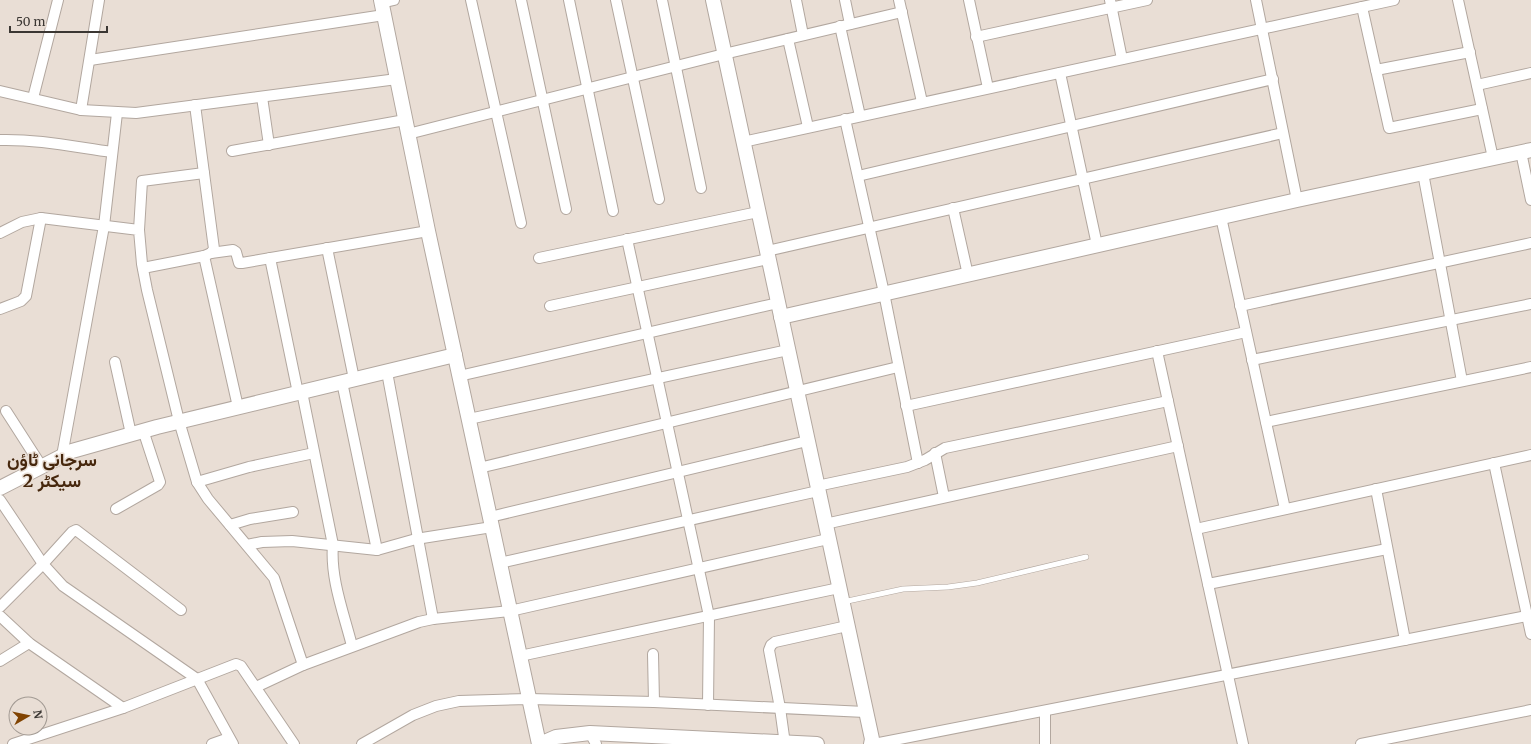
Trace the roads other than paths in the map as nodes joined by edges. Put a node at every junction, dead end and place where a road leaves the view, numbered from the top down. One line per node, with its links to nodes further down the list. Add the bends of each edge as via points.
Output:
1 (58, 0): 42 (street)
2 (99, 0): 28 (street)
3 (472, 0): 48 (street)
4 (521, 0): 43 (street)
5 (569, 0): 38 (street)
6 (616, 0): 34 (street)
7 (662, 0): 30 (street)
8 (713, 0): 27 (street)
9 (796, 0): 23 (street)
10 (845, 0): 21 (street)
11 (899, 0): 20 (street)
12 (968, 0): 24 (street)
13 (1147, 0): 18 (street)
14 (1256, 0): 22 (street)
15 (1394, 0): 19 (street)
16 (1458, 0): 26 (street)
17 (385, 4): 28 (street); 35 (street)
18 (1111, 4): 24 (street); 29 (street)
19 (1362, 7): 22 (street); 31 (street)
20 (902, 12): 21 (street); 44 (street)
21 (845, 25): 23 (street); 50 (street)
22 (1263, 30): 29 (street); 36 (street)
23 (803, 35): 25 (street)
24 (976, 37): 39 (street)
25 (788, 39): 27 (street); 54 (street)
26 (1470, 52): 31 (street); 37 (street)
27 (724, 54): 30 (street); 58 (street)
28 (90, 60): 47 (street)
29 (1122, 60): 32 (street)
30 (676, 66): 34 (street); 68 (street)
31 (1376, 70): 46 (street, via 1389,128)
32 (1060, 73): 39 (street); 53 (street)
33 (1531, 73): 37 (street)
34 (633, 77): 38 (street); 69 (street)
35 (397, 79): 41 (street); 52 (street)
36 (1273, 79): 53 (street); 55 (street)
37 (1477, 85): 46 (street)
38 (588, 88): 43 (street); 74 (street)
39 (988, 88): 44 (street)
40 (0, 91): 42 (street)
41 (262, 97): 45 (street); 59 (street)
42 (33, 98): 47 (street)
43 (542, 100): 48 (street); 72 (street)
44 (922, 102): 50 (street)
45 (195, 105): 49 (street); 64 (street)
46 (1482, 109): 63 (street)
47 (80, 110): 49 (street)
48 (496, 112): 56 (street); 78 (street)
49 (117, 113): 62 (street)
50 (860, 116): 51 (street)
51 (845, 119): 54 (street); 66 (street)
52 (405, 120): 56 (street); 59 (street)
53 (1071, 126): 66 (street); 67 (street)
54 (808, 127): 58 (street)
55 (1283, 133): 67 (street); 70 (street)
56 (408, 134): 82 (street)
57 (0, 140): 62 (street)
58 (743, 142): 75 (street)
59 (269, 145): 60 (street)
60 (232, 151)
61 (1526, 151): 63 (street); 71 (street)
62 (112, 152): 79 (street)
63 (1493, 158): 65 (street)
64 (204, 173): 81 (street, via 142,181); 88 (street, via 214,244)
65 (1423, 173): 70 (street); 92 (street)
66 (858, 176): 80 (street)
67 (1082, 179): 73 (street); 86 (street)
68 (701, 188)
69 (659, 198)
70 (1297, 200): 76 (street)
71 (1531, 200)
72 (566, 208)
73 (953, 208): 80 (street); 94 (street)
74 (613, 211)
75 (758, 212): 84 (street); 89 (street)
76 (1221, 217): 86 (street); 100 (street)
77 (41, 218): 79 (street); 83 (street, via 22,222); 101 (street, via 26,296 21,301)
78 (521, 223)
79 (104, 226): 81 (street); 134 (street)
80 (869, 227): 89 (street); 96 (street)
81 (139, 230): 93 (street)
82 (428, 231): 87 (street); 108 (street)
83 (0, 233)
84 (627, 239): 91 (street); 95 (street)
85 (1531, 243): 92 (street)
86 (1097, 246): 94 (street)
87 (327, 248): 90 (street); 116 (street)
88 (208, 254): 90 (street, via 233,250 239,263); 93 (street); 122 (street)
89 (767, 255): 95 (street); 97 (street)
90 (270, 258): 118 (street)
91 (539, 258)
92 (1439, 262): 100 (street); 103 (street)
93 (143, 268): 125 (street)
94 (968, 275): 96 (street)
95 (636, 288): 99 (street); 105 (street)
96 (884, 293): 102 (street); 112 (street)
97 (778, 303): 102 (street); 105 (street)
98 (1531, 304): 103 (street)
99 (550, 306)
100 (1240, 306): 104 (street)
101 (0, 309)
102 (781, 317): 106 (street)
103 (1450, 320): 109 (street); 117 (street)
104 (1246, 332): 107 (street); 109 (street)
105 (646, 333): 114 (street); 115 (street)
106 (788, 350): 115 (street); 119 (street)
107 (1157, 352): 120 (street); 121 (street)
108 (455, 355): 113 (street); 114 (street)
109 (1252, 360): 126 (street)
110 (115, 362): 128 (street)
111 (1531, 367): 117 (street)
112 (898, 368): 119 (street); 121 (street)
113 (387, 372): 116 (street); 154 (street)
114 (459, 376): 124 (street)
115 (656, 379): 124 (street); 127 (street)
116 (348, 381): 118 (street); 159 (street)
117 (1462, 382): 126 (street)
118 (300, 392): 122 (street); 131 (street)
119 (797, 392): 127 (street); 129 (street)
120 (1168, 401): 130 (street); 132 (street, via 945,448)
121 (906, 406): 135 (street)
122 (238, 407): 125 (street)
123 (6, 411): 137 (street)
124 (469, 419): 138 (street)
125 (178, 421): 128 (street); 140 (street)
126 (1266, 422): 147 (street)
127 (666, 423): 138 (street); 139 (street)
128 (137, 432): 134 (street); 146 (street, via 160,482 158,486)
129 (807, 441): 139 (street); 142 (street)
130 (1178, 446): 144 (street); 153 (street)
131 (314, 453): 140 (street, via 249,466); 157 (street)
132 (935, 453): 135 (street); 144 (street)
133 (1531, 455): 136 (street)
134 (62, 456): 137 (street)
135 (918, 463): 142 (street)
136 (1494, 463): 143 (street); 172 (street)
137 (42, 466): 141 (street)
138 (479, 468): 150 (street)
139 (677, 472): 149 (street); 150 (street)
140 (198, 482): 152 (street, via 208,500)
141 (0, 488)
142 (817, 488): 149 (street); 151 (street)
143 (1376, 489): 147 (street); 158 (street)
144 (944, 498): 151 (street)
145 (0, 500): 162 (street)
146 (116, 509)
147 (1285, 509): 153 (street)
148 (293, 512): 152 (street)
149 (688, 520): 161 (street); 163 (street)
150 (491, 522): 154 (street); 161 (street)
151 (825, 524): 155 (street)
152 (230, 525): 156 (street)
153 (1196, 529): 164 (street)
154 (416, 539): 159 (street); 173 (street)
155 (828, 539): 163 (street); 165 (street)
156 (247, 545): 157 (street, via 292,540); 182 (street, via 276,582)
157 (333, 545): 159 (street); 178 (street, via 332,562)
158 (1387, 549): 164 (street); 176 (street)
159 (378, 550)
160 (1086, 557): 166 (lane, via 977,583 903,589)
161 (500, 563): 169 (street)
162 (43, 564): 167 (street); 168 (street, via 72,532 80,531); 184 (street, via 63,586)
163 (698, 568): 169 (street); 171 (street)
164 (1208, 584): 183 (street)
165 (839, 588): 166 (street); 171 (street)
166 (842, 602): 174 (street)
167 (0, 607)
168 (180, 610)
169 (510, 610): 173 (street); 180 (street)
170 (0, 616): 177 (street)
171 (709, 616): 180 (street); 188 (street)
172 (1527, 616): 175 (street); 176 (street)
173 (433, 619): 178 (street)
174 (847, 626): 190 (street, via 770,645 768,650); 193 (street)
175 (1531, 634)
176 (1405, 640): 183 (street)
177 (29, 643): 181 (street); 189 (street)
178 (352, 646): 182 (street)
179 (653, 654): 187 (street)
180 (520, 656): 186 (street)
181 (0, 661)
182 (304, 665): 185 (street)
183 (1229, 675): 192 (street); 206 (street)
184 (197, 679): 185 (street, via 236,664 242,666); 189 (street); 195 (street)
185 (256, 687): 200 (street)
186 (529, 699): 187 (street); 201 (street, via 459,702 436,706 414,715); 202 (street)
187 (654, 702): 188 (street)
188 (708, 704): 190 (street)
189 (123, 708): 198 (street)
190 (780, 708): 193 (street); 197 (street)
191 (1531, 710): 207 (street)
192 (1045, 711): 196 (street); 205 (street)
193 (865, 712): 204 (street)
194 (593, 738): 197 (street); 202 (street, via 556,737)
195 (231, 741): 199 (street)
196 (897, 742): 204 (street)
197 (785, 743): 203 (street)
198 (13, 744)
199 (212, 744)
200 (294, 744)
201 (362, 744)
202 (539, 744)
203 (817, 744)
204 (872, 744)
205 (1045, 744)
206 (1243, 744)
207 (1361, 744)

